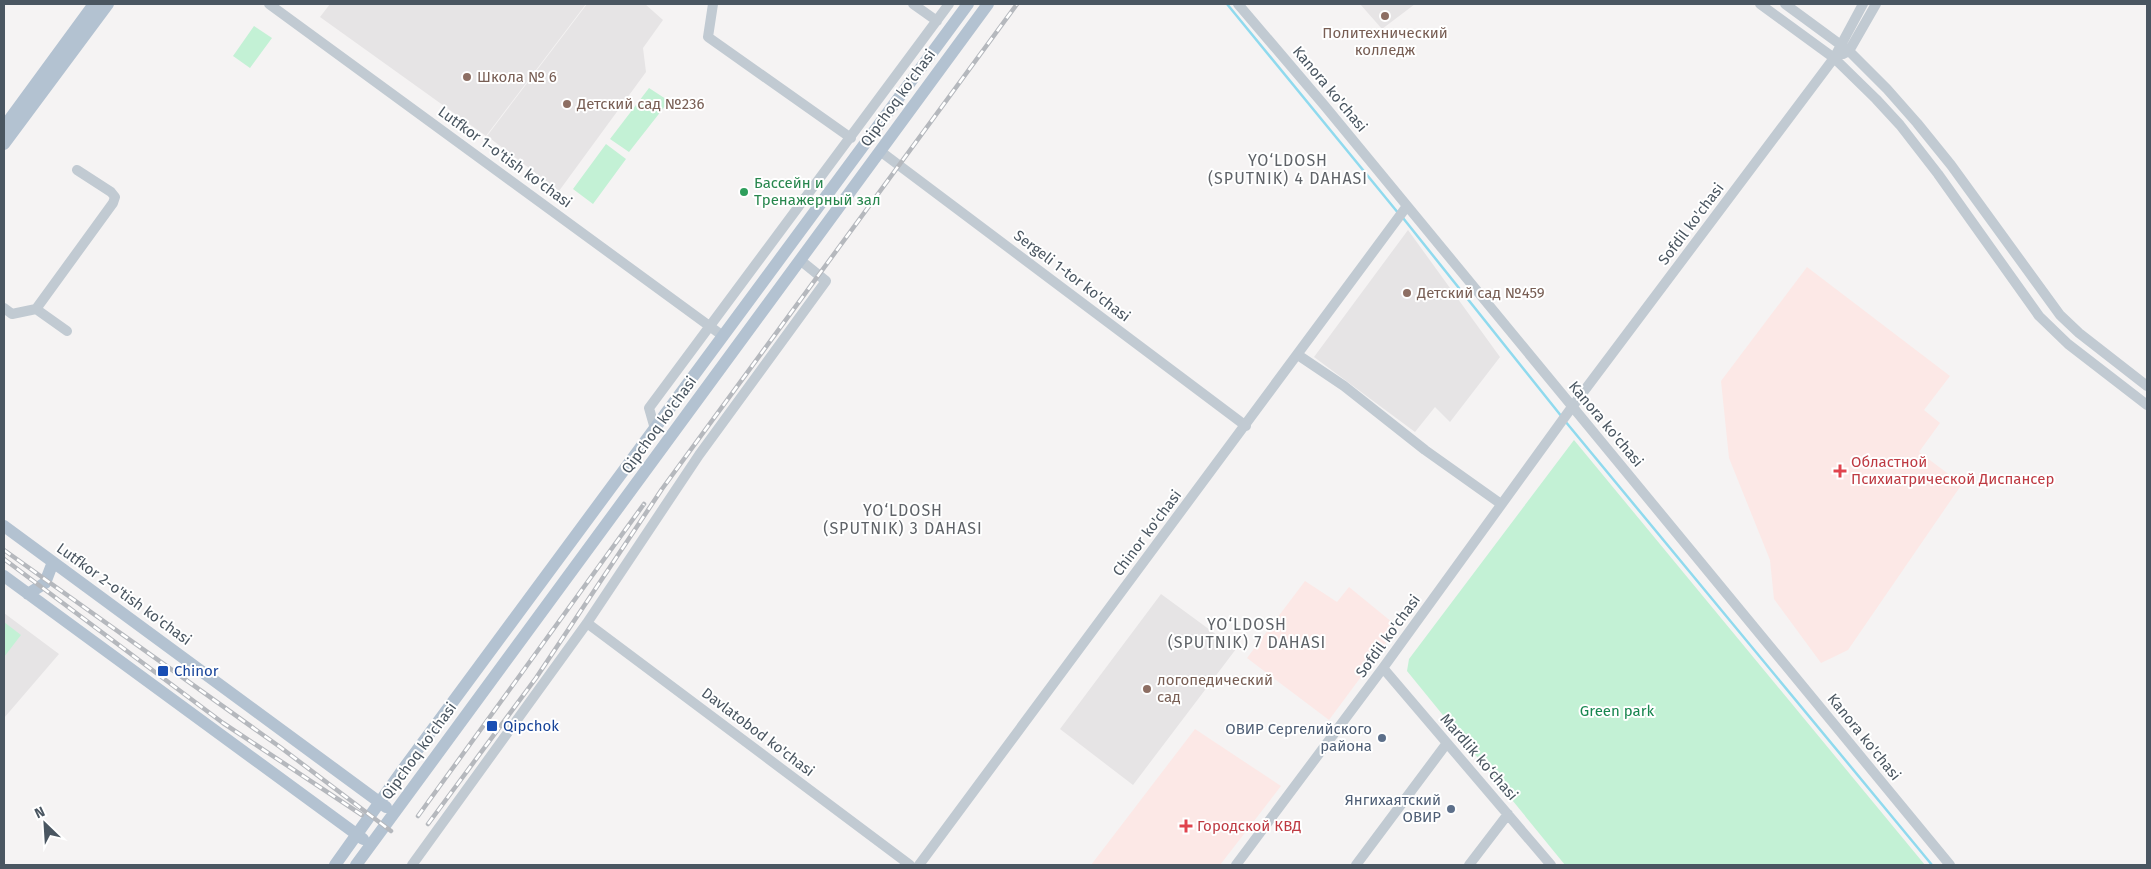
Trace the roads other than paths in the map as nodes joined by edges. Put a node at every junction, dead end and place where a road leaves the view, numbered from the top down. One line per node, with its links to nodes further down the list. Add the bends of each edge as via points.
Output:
1 (94, 4): 18 (main road)
2 (108, 4): 20 (main road)
3 (269, 4): 29 (street, Lutfkor 1-o'tish ko'chasi)
4 (713, 4): 19 (street, via 708,37)
5 (913, 4): 14 (street)
6 (949, 4): 14 (street, Qipchoq ko'chasi)
7 (968, 4): 24 (main road, Qipchoq ko'chasi)
8 (988, 4): 21 (main road, Qipchoq ko'chasi)
9 (1238, 4): 23 (street, Kanora ko'chasi)
10 (1760, 4): 17 (street)
11 (1785, 4): 15 (street)
12 (1864, 4): 15 (street, Sofdil ko'chasi)
13 (1876, 4): 16 (street)
14 (937, 21): 19 (street, Qipchoq ko'chasi)
15 (1840, 44): 16 (street); 17 (street, Sofdil ko'chasi)
16 (1849, 51): 17 (street, Sofdil ko'chasi); 33 (street, via 1887,89 1951,165 2060,315)
17 (1834, 58): 34 (street, via 1876,98 1920,150 2039,316 2068,344); 35 (street, Sofdil ko'chasi)
18 (4, 127)
19 (851, 138): 29 (street, Qipchoq ko'chasi)
20 (4, 144)
21 (880, 151): 25 (main road, Qipchoq ko'chasi); 36 (street, Sergeli 1-tor ko'chasi)
22 (78, 170): 28 (street, via 111,192 115,197 113,204)
23 (1403, 212): 32 (street, Chinor ko'chasi); 35 (street, Kanora ko'chasi)
24 (806, 223): 25 (main road); 31 (main road, Qipchoq ko'chasi)
25 (820, 233): 26 (main road, Qipchoq ko'chasi)
26 (800, 260): 38 (main road, Qipchoq ko'chasi); 44 (street, via 826,281 699,455)
27 (4, 308): 28 (street, via 12,314)
28 (36, 308): 30 (street)
29 (710, 327): 31 (street, Lutfkor 1-o'tish ko'chasi); 37 (street, Qipchoq ko'chasi, via 650,408)
30 (67, 331)
31 (723, 336): 37 (main road, Qipchoq ko'chasi)
32 (1298, 355): 36 (street, Chinor ko'chasi); 39 (street)
33 (2147, 386)
34 (2147, 405)
35 (1572, 407): 39 (street, Sofdil ko'chasi); 63 (street, Kanora ko'chasi)
36 (1246, 426): 58 (street, Chinor ko'chasi)
37 (655, 429): 38 (main road); 45 (main road, Qipchoq ko'chasi)
38 (669, 439): 46 (main road, Qipchoq ko'chasi)
39 (1501, 504): 47 (street, Sofdil ko'chasi)
40 (4, 526): 41 (main road, Lutfkor 2-o'tish ko'chasi)
41 (53, 562): 43 (main road, via 45,583); 49 (main road, Lutfkor 2-o'tish ko'chasi)
42 (4, 576): 43 (main road)
43 (28, 594): 52 (main road)
44 (587, 624): 56 (street); 57 (street, Davlatobod ko'chasi)
45 (487, 657): 46 (main road); 49 (main road, Qipchoq ko'chasi)
46 (501, 667): 50 (main road, Qipchoq ko'chasi)
47 (1383, 668): 48 (street, Mardlik ko‘chasi); 59 (street, Sofdil ko'chasi)
48 (1447, 743): 51 (street, Mardlik ko‘chasi); 60 (street)
49 (380, 802): 50 (main road, Lutfkor 2-o'tish ko'chasi); 52 (main road, Qipchoq ko'chasi)
50 (394, 813): 53 (main road, Qipchoq ko'chasi)
51 (1508, 814): 61 (street); 62 (street, Mardlik ko‘chasi)
52 (357, 834): 53 (main road); 54 (main road, Qipchoq ko'chasi)
53 (371, 844): 55 (main road, Qipchoq ko'chasi)
54 (335, 865)
55 (356, 865)
56 (412, 865)
57 (910, 865)
58 (919, 865)
59 (1236, 865)
60 (1356, 865)
61 (1469, 865)
62 (1551, 865)
63 (1950, 865)

